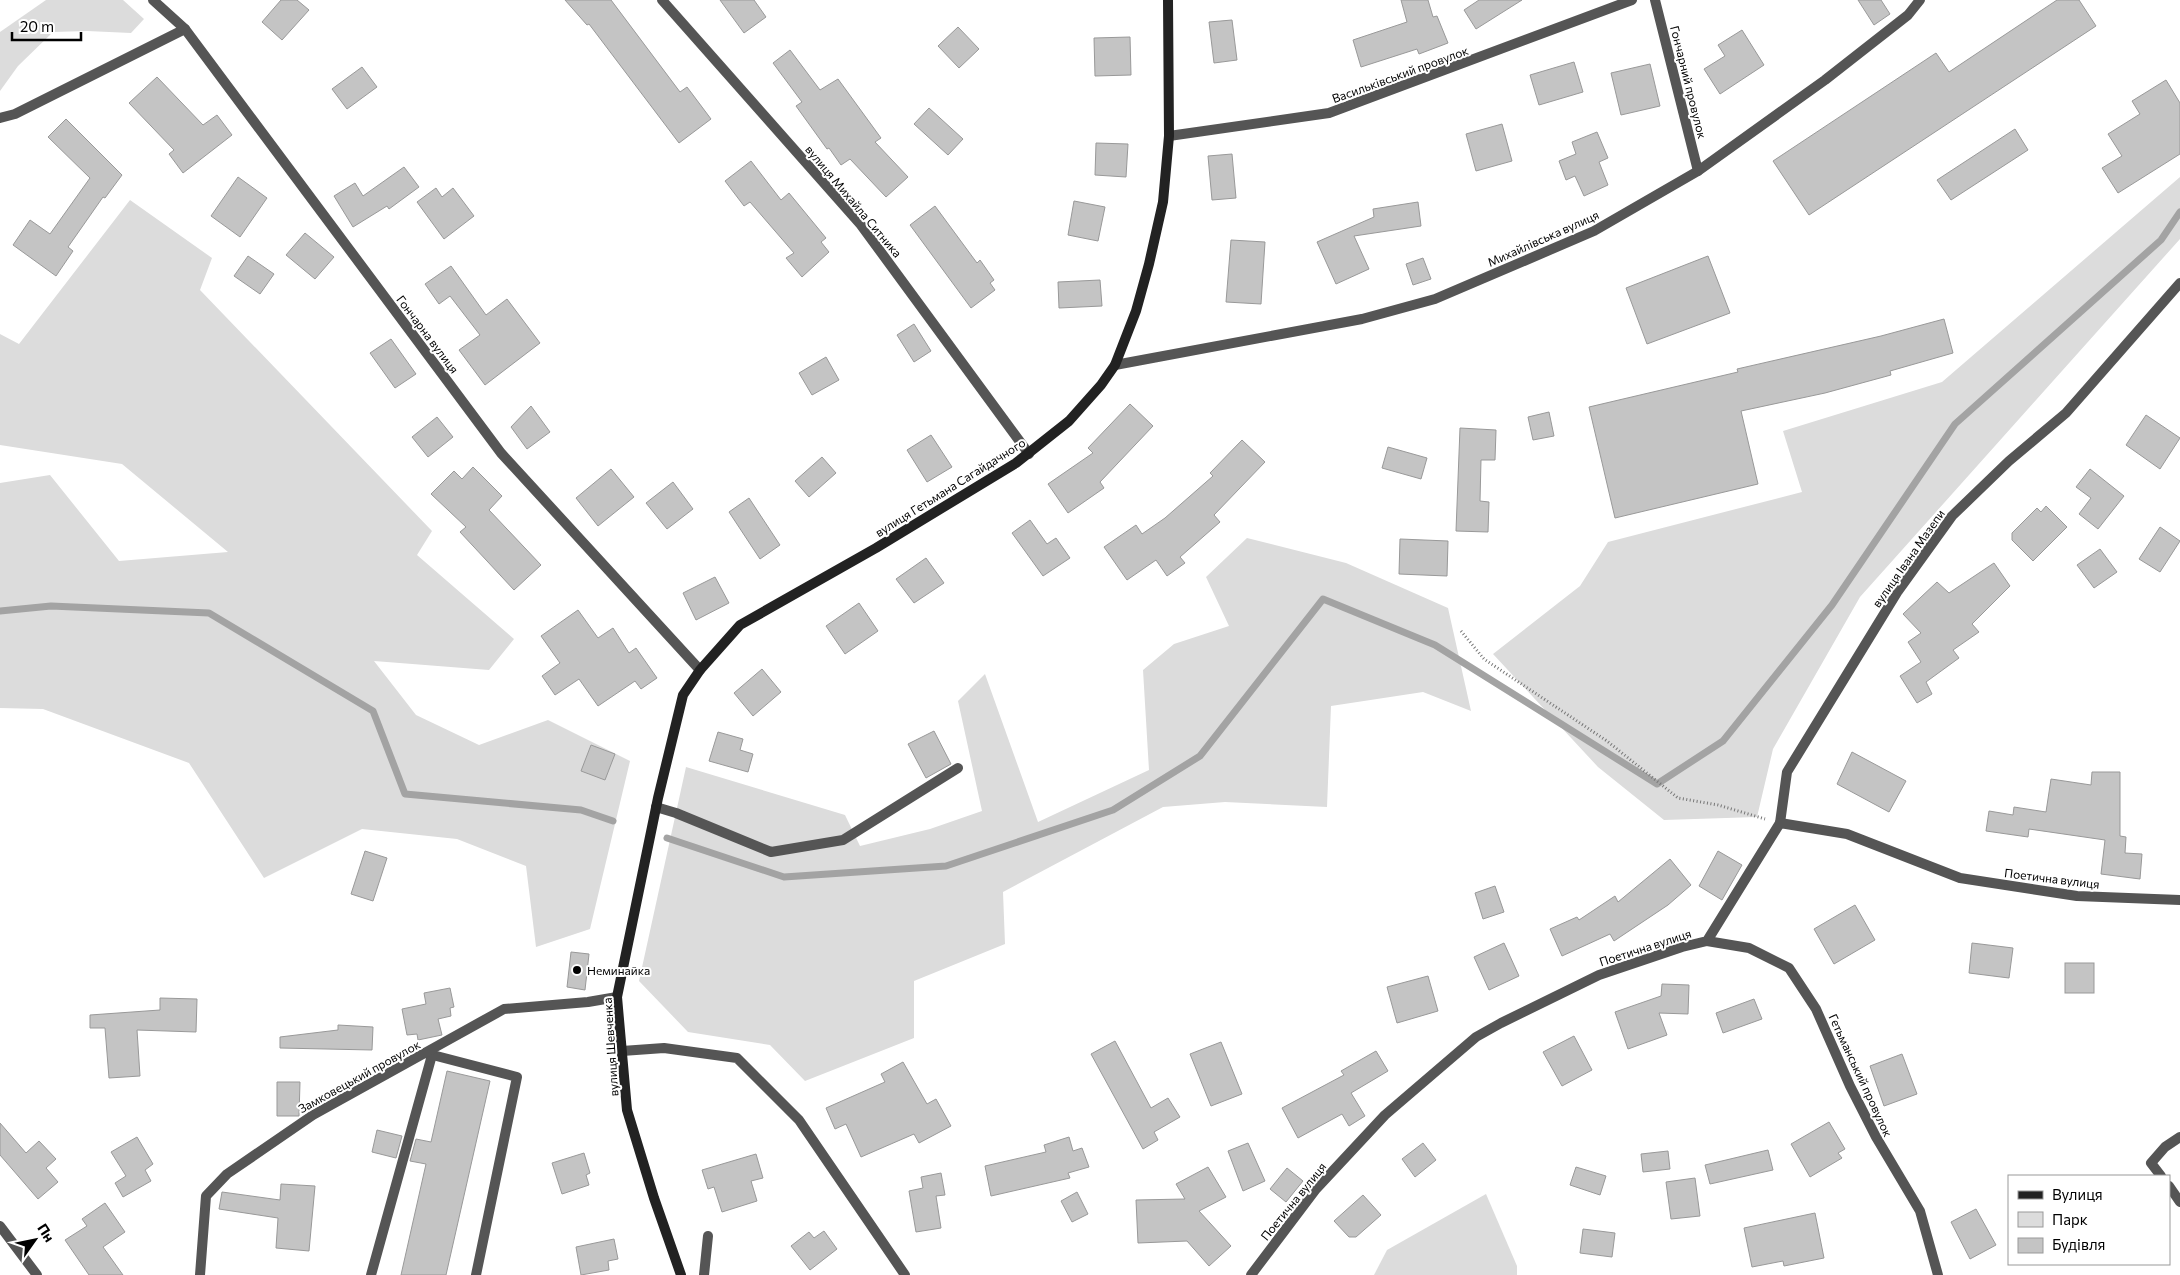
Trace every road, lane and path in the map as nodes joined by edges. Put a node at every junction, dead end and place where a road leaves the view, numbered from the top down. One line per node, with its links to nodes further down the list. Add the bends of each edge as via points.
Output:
1 (153, 0): 7 (street, Гончарна вулиця)
2 (662, 0): 13 (street, вулиця Михайла Ситника, via 861,225)
3 (1168, 0): 9 (main road, вулиця Гетьмана Сагайдачного)
4 (1632, 0): 9 (street, Васильківський провулок, via 1329,113)
5 (1655, 0): 10 (street, Гончарний провулок)
6 (1920, 0): 10 (street, Михайлівська вулиця, via 1908,15 1825,80)
7 (185, 29): 8 (street, via 15,114); 15 (street, Гончарна вулиця, via 501,453)
8 (0, 118)
9 (1169, 136): 12 (main road, вулиця Гетьмана Сагайдачного, via 1163,202 1150,264)
10 (1698, 171): 12 (street, Михайлівська вулиця, via 1594,231 1435,299 1362,319)
11 (2180, 282): 18 (street, вулиця Івана Мазепи, via 2066,413 2008,461 1952,516 1898,591 1787,772)
12 (1115, 365): 13 (main road, вулиця Гетьмана Сагайдачного, via 1069,421)
13 (1029, 454): 15 (main road, вулиця Гетьмана Сагайдачного, via 876,548 740,626)
14 (1461, 632): 18 (path, via 1484,659 1607,741 1678,798 1718,805)
15 (700, 670): 17 (main road, вулиця Шевченка, via 683,695)
16 (958, 768): 17 (street, via 843,840 771,852)
17 (656, 807): 21 (main road, вулиця Шевченка)
18 (1780, 823): 19 (street, Поетична вулиця, via 1847,834 1960,878 2077,896); 20 (street, Поетична вулиця)
19 (2180, 900)
20 (1707, 941): 37 (street, Поетична вулиця, via 1599,975 1476,1037 1385,1115 1316,1189); 38 (street, Гетьманський провулок, via 1749,948 1789,968 1816,1009 1876,1137 1920,1211)
21 (617, 997): 22 (main road, вулиця Шевченка); 23 (street, Замковецький провулок, via 504,1010)
22 (622, 1051): 34 (main road, вулиця Шевченка, via 627,1110); 36 (street, via 664,1048 737,1058 799,1120)
23 (429, 1054): 31 (street, Замковецький провулок, via 313,1115 227,1174 206,1196); 32 (street); 33 (street, via 517,1077)
24 (2180, 1137): 25 (street, via 2165,1147 2152,1163)
25 (2160, 1175)
26 (2170, 1187): 27 (street)
27 (2180, 1202)
28 (0, 1226): 30 (street)
29 (708, 1236): 35 (street)
30 (37, 1275)
31 (200, 1275)
32 (371, 1275)
33 (476, 1275)
34 (681, 1275)
35 (704, 1275)
36 (905, 1275)
37 (1250, 1275)
38 (1938, 1275)

